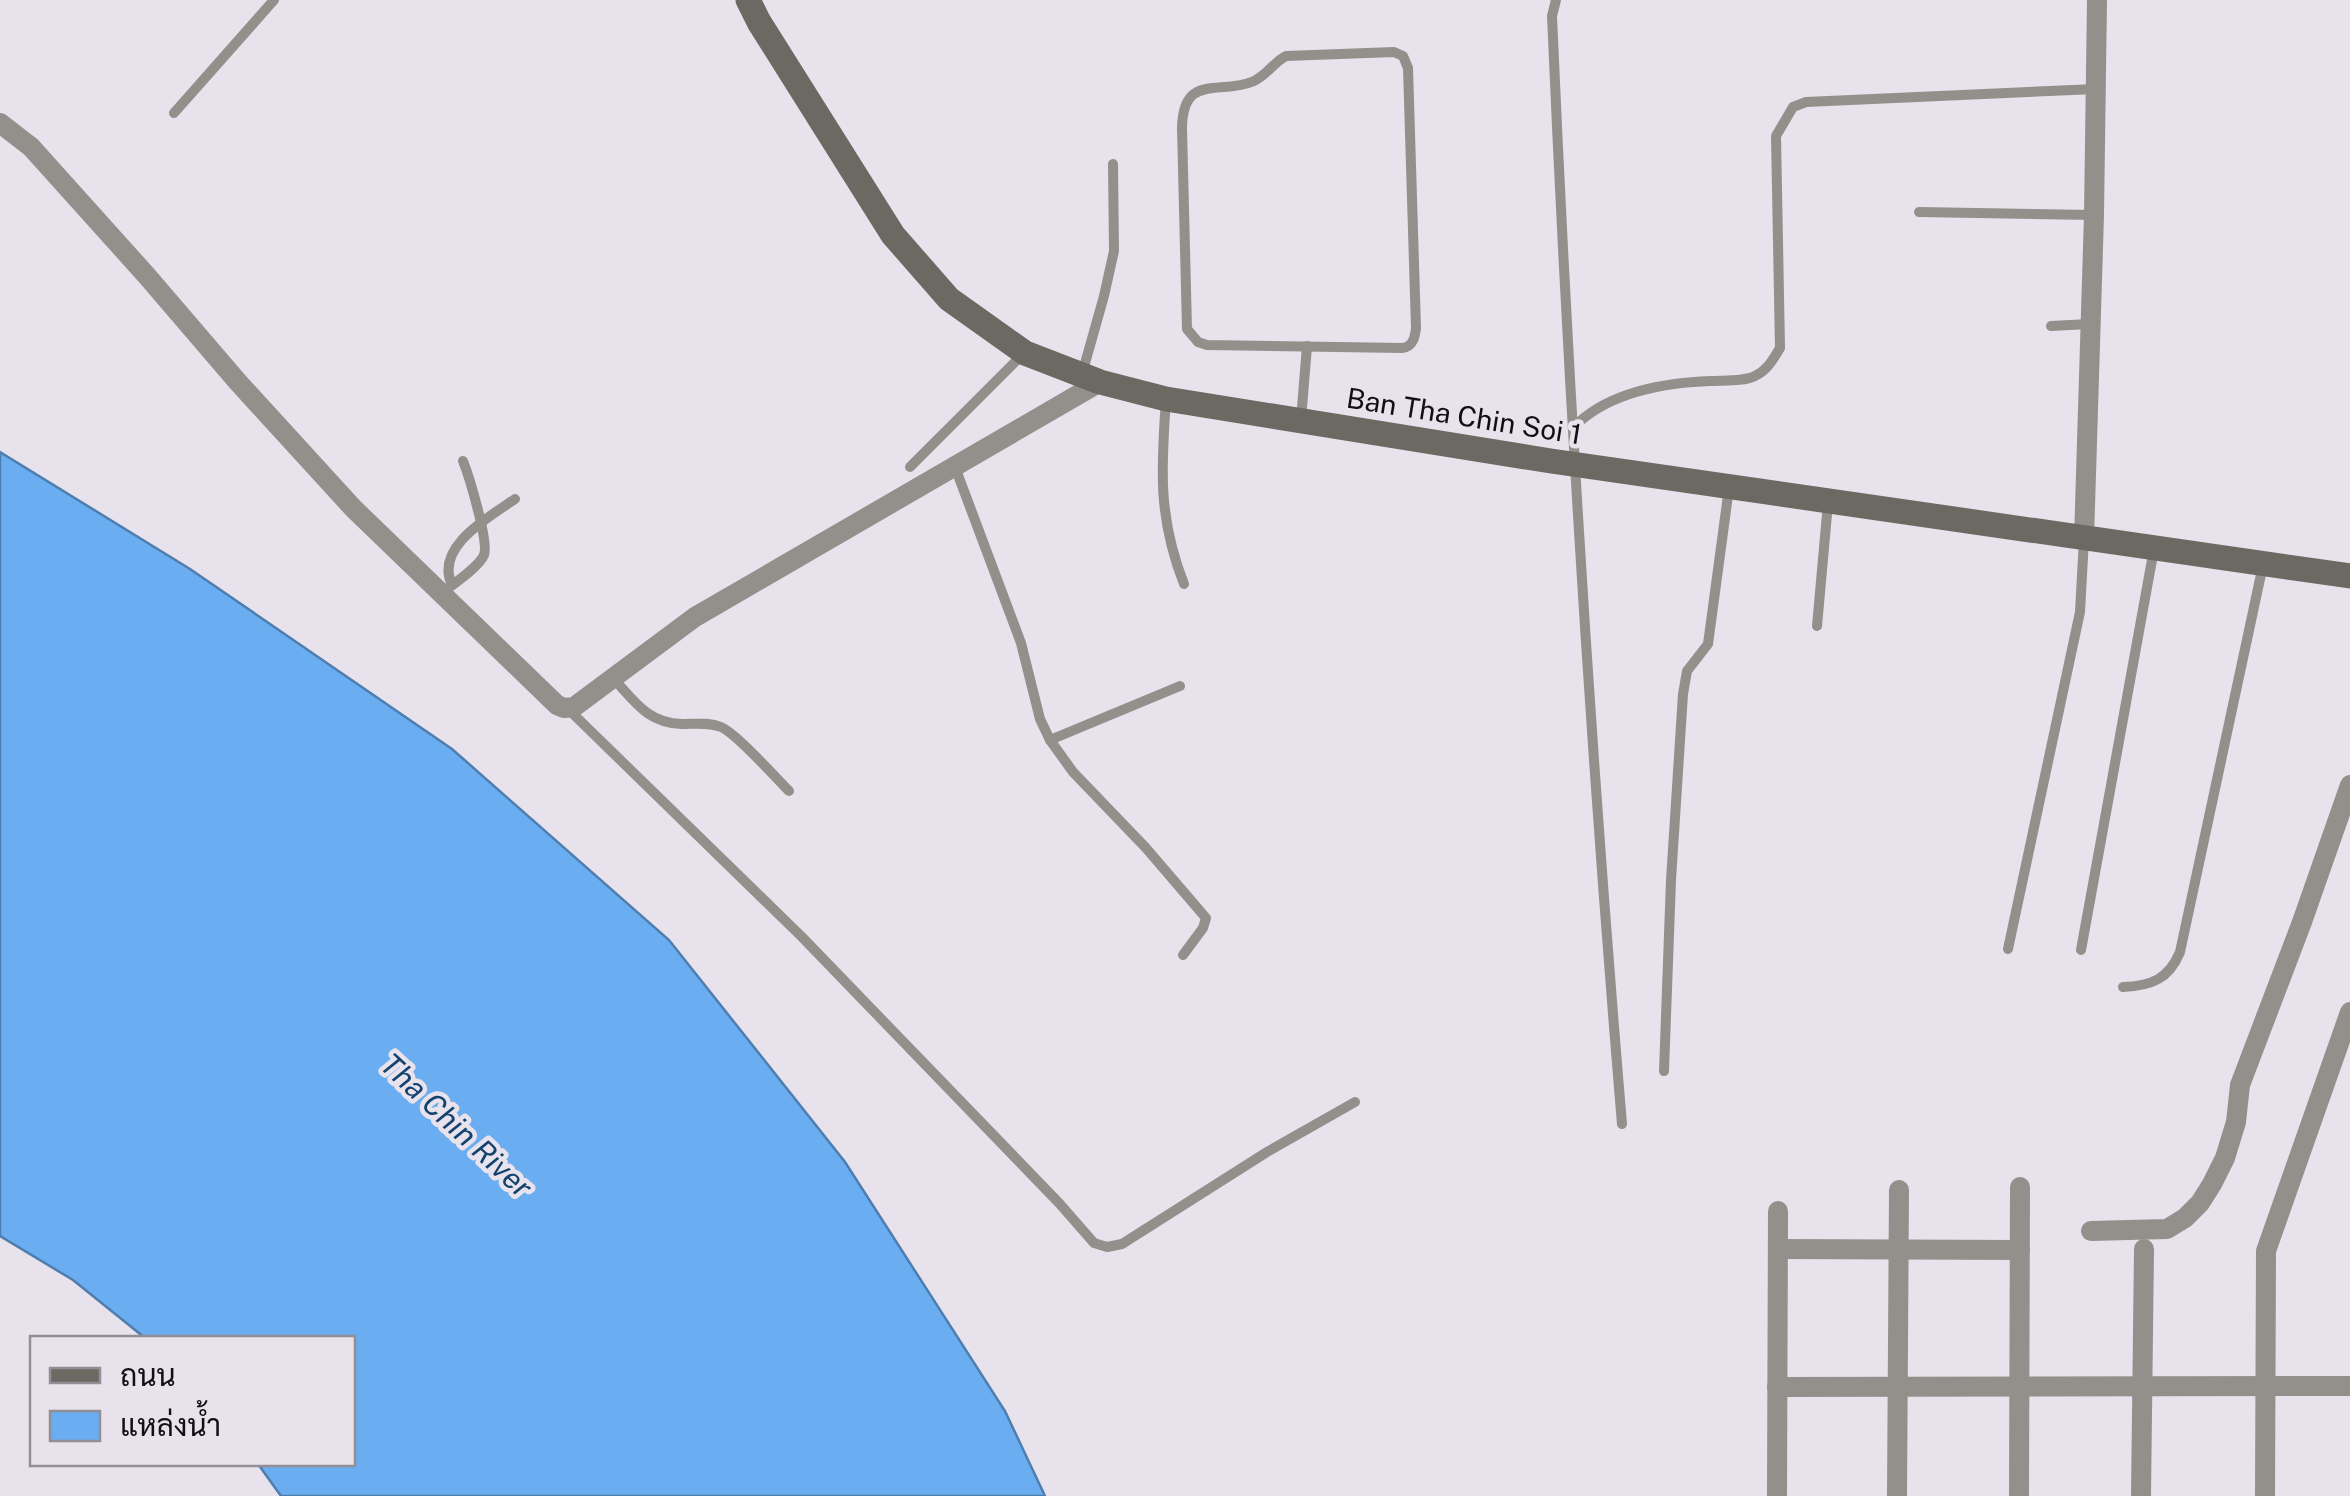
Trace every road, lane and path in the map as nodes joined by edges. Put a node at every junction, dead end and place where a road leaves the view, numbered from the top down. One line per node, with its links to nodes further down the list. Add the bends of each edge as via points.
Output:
1 (274, 0): 6 (lane)
2 (748, 0): 14 (street, Ban Tha Chin Soi 1, via 893,235 949,299)
3 (1556, 0): 18 (lane)
4 (2098, 0): 5 (street)
5 (2096, 88): 10 (street); 18 (lane, via 1793,107 1776,136 1780,348 1768,367 1752,378 1650,387)
6 (174, 113)
7 (0, 123): 32 (street, via 31,147 354,508)
8 (1113, 164): 15 (lane, via 1114,250)
9 (1920, 212): 10 (lane)
10 (2094, 215): 11 (street)
11 (2089, 324): 12 (lane); 27 (street)
12 (2051, 326)
13 (1307, 346): 13 (lane, via 1207,345 1188,329 1185,106 1203,91 1260,78 1286,56 1398,53 1408,68 1415,337 1406,348); 17 (lane)
14 (1025, 353): 15 (street, Ban Tha Chin Soi 1); 22 (lane)
15 (1091, 379): 16 (street, Ban Tha Chin Soi 1); 21 (street)
16 (1166, 399): 17 (street, Ban Tha Chin Soi 1); 31 (lane, via 1161,488)
17 (1301, 420): 20 (street, Ban Tha Chin Soi 1)
18 (1573, 428): 20 (lane)
19 (463, 461): 26 (lane)
20 (1574, 464): 23 (street, Ban Tha Chin Soi 1); 47 (lane)
21 (954, 466): 34 (street, via 695,617); 37 (lane)
22 (910, 467)
23 (1729, 487): 25 (street, Ban Tha Chin Soi 1); 45 (lane, via 1708,644 1691,664 1684,694)
24 (515, 499): 26 (lane)
25 (1828, 502): 27 (street, Ban Tha Chin Soi 1); 33 (lane)
26 (480, 523): 32 (lane, via 453,554); 32 (lane, via 483,558)
27 (2084, 539): 28 (street, Ban Tha Chin Soi 1); 40 (lane, via 2080,612)
28 (2154, 548): 29 (street, Ban Tha Chin Soi 1); 41 (lane)
29 (2263, 564): 30 (street, Ban Tha Chin Soi 1); 43 (lane, via 2180,952 2154,983)
30 (2350, 576)
31 (1184, 584)
32 (447, 589): 36 (street)
33 (1818, 626)
34 (614, 679): 36 (street); 39 (lane, via 645,713 729,732)
35 (1180, 686): 37 (lane)
36 (568, 709): 46 (lane, via 802,937 1094,1243 1122,1244)
37 (1050, 740): 42 (lane, via 1202,911 1203,928)
38 (2350, 784): 51 (street, via 2240,1085 2236,1122 2212,1184 2167,1230)
39 (789, 790)
40 (2008, 948)
41 (2081, 950)
42 (1183, 955)
43 (2124, 987)
44 (2350, 1012): 58 (street, via 2266,1251)
45 (1664, 1071)
46 (1356, 1102)
47 (1622, 1124)
48 (2020, 1187): 55 (street)
49 (1898, 1190): 53 (street)
50 (1778, 1211): 52 (street)
51 (2091, 1231)
52 (1778, 1249): 53 (street); 60 (street)
53 (1898, 1249): 55 (street); 61 (street)
54 (2144, 1249): 57 (street)
55 (2020, 1250): 56 (street)
56 (2020, 1386): 57 (street); 61 (street); 64 (street)
57 (2142, 1386): 58 (street); 65 (street)
58 (2265, 1386): 59 (street); 66 (street)
59 (2350, 1386)
60 (1778, 1387): 61 (street); 62 (street)
61 (1898, 1387): 63 (street)
62 (1777, 1496)
63 (1897, 1496)
64 (2019, 1496)
65 (2142, 1496)
66 (2265, 1496)

